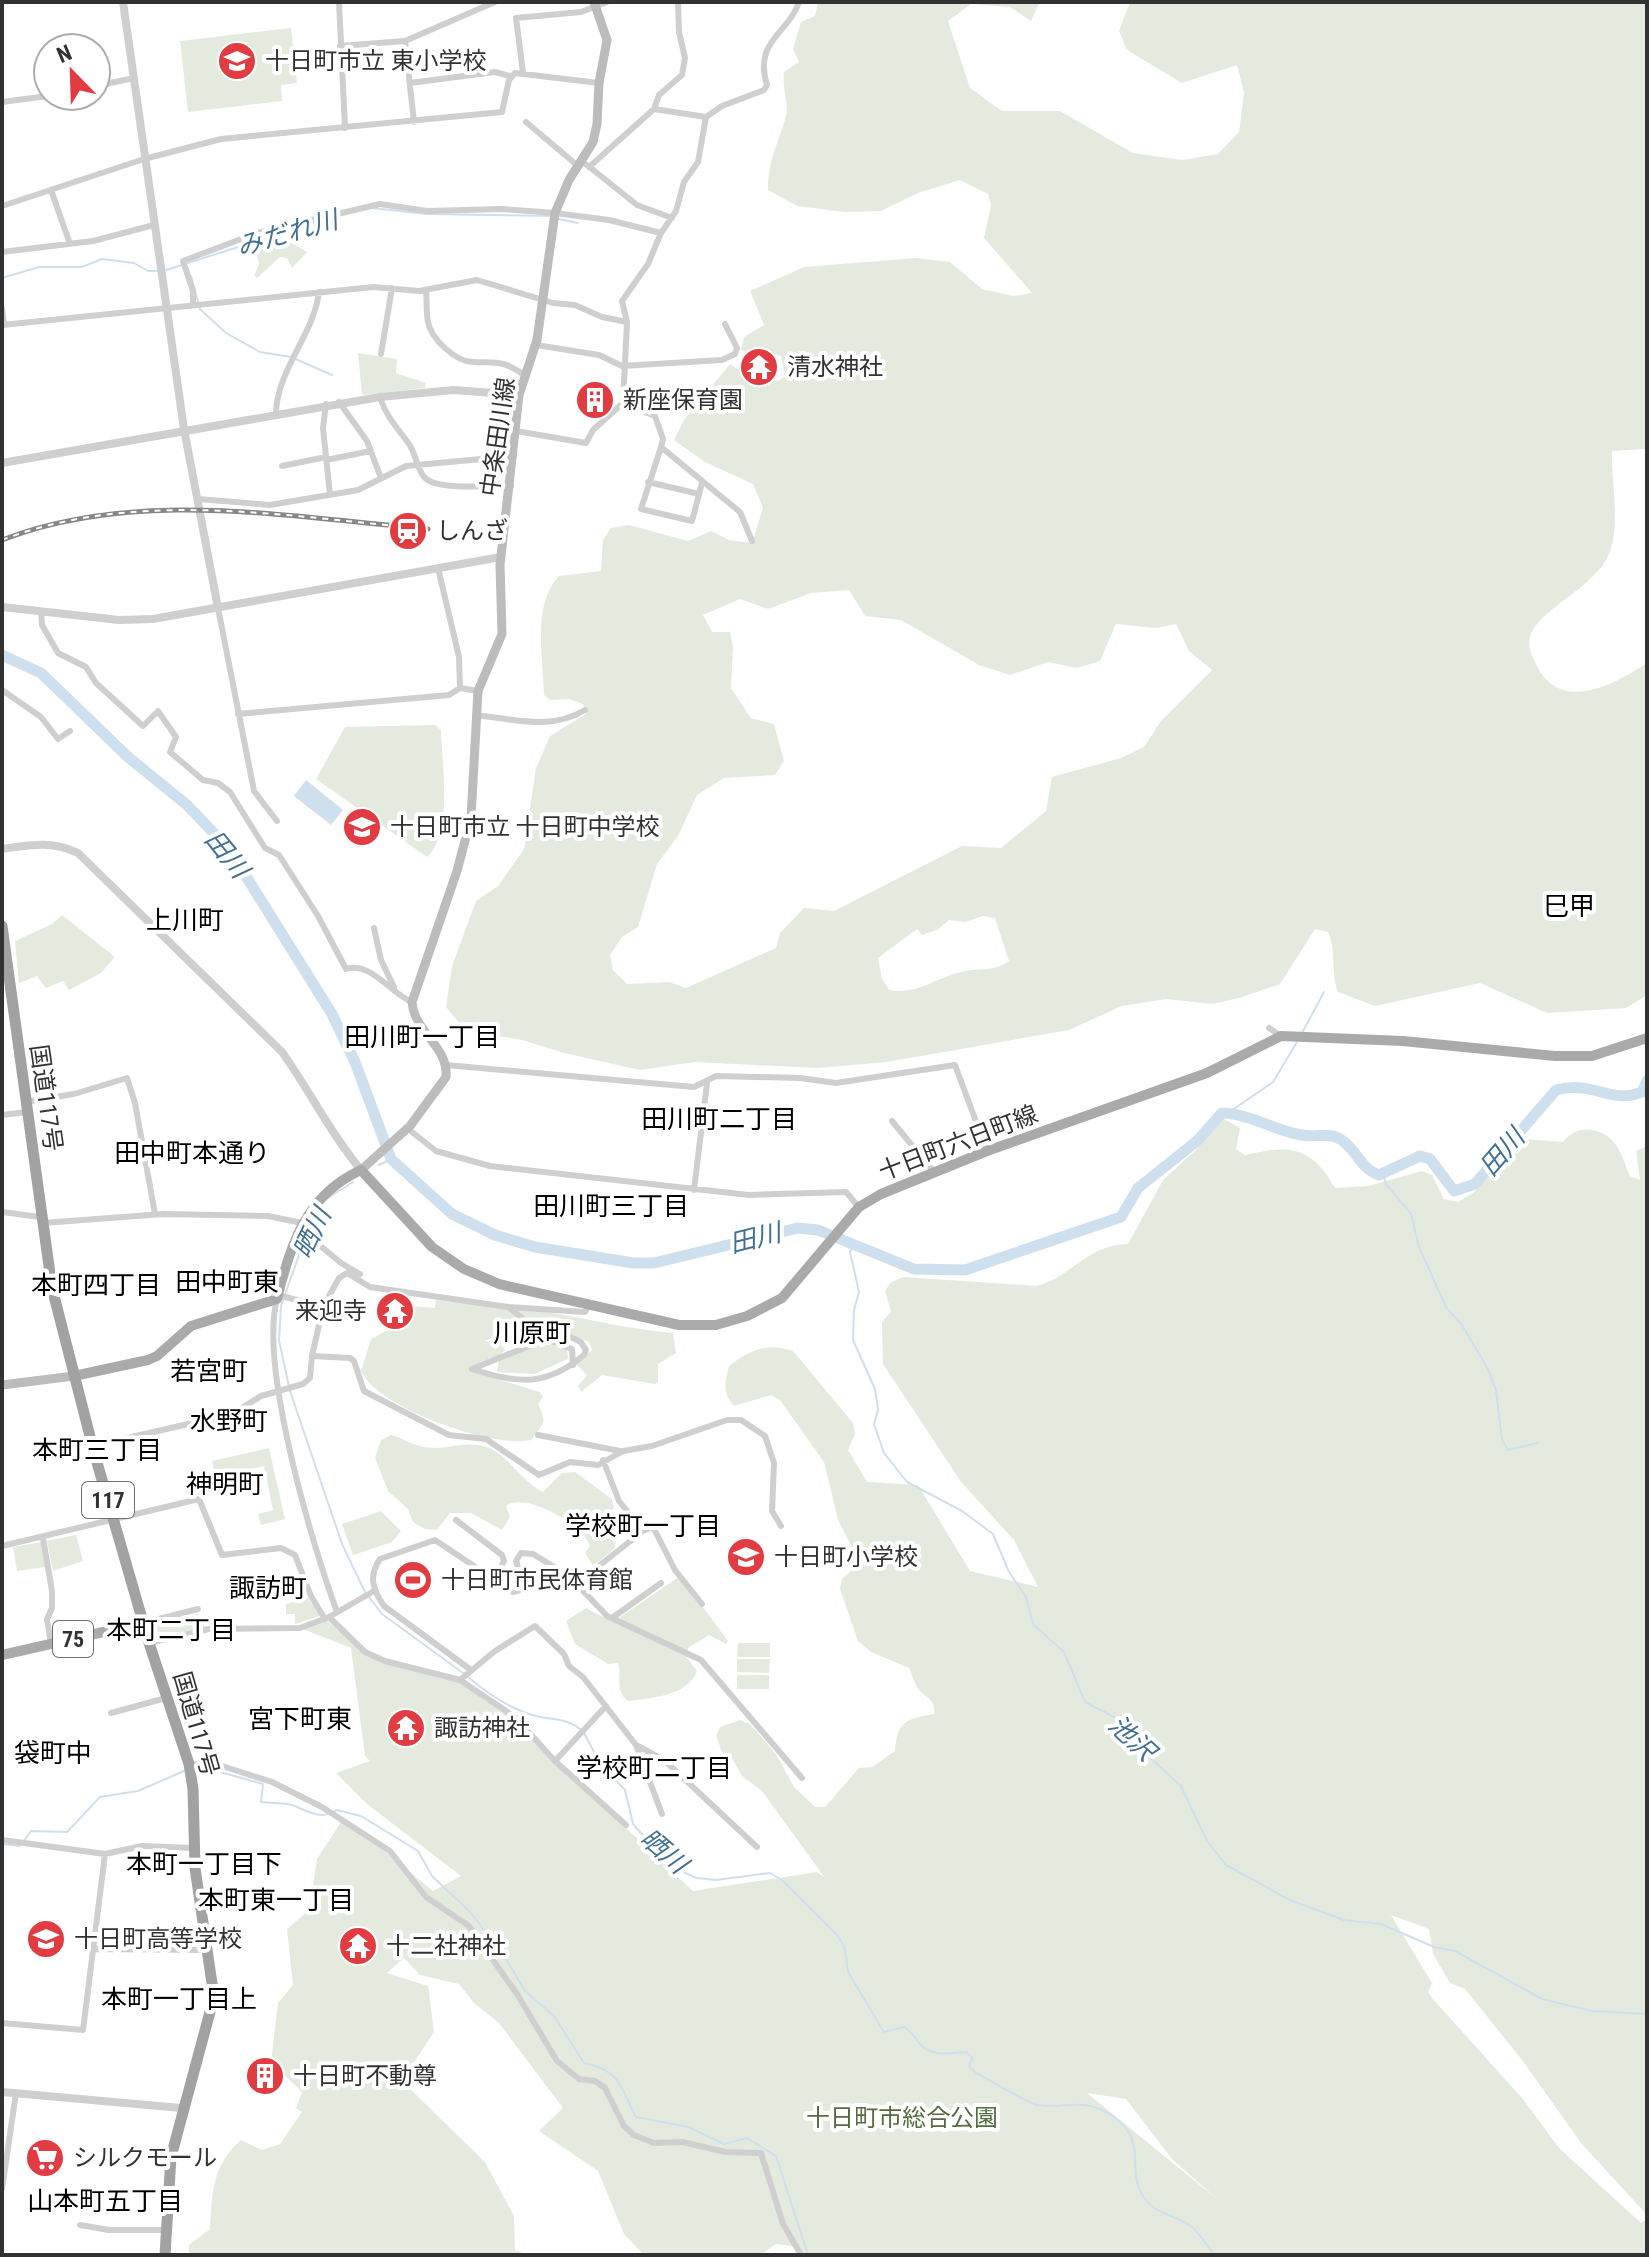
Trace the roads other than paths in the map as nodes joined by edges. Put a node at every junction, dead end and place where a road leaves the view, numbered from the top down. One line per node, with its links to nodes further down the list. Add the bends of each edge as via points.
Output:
1 (123, 2): 12 (street)
2 (339, 2): 9 (street)
3 (495, 2): 8 (street)
4 (607, 2): 7 (street)
5 (678, 2): 18 (street, via 685,67 677,82 659,95)
6 (799, 2): 19 (street, via 767,52 764,90)
7 (596, 4): 10 (street, via 581,12 516,18); 15 (main road, 中条田川線, via 607,40)
8 (405, 41): 9 (street); 14 (street)
9 (340, 46): 22 (street)
10 (523, 73): 11 (street); 15 (street)
11 (510, 76): 14 (street, via 495,72); 20 (street, via 502,112)
12 (134, 78): 13 (street); 23 (street)
13 (112, 83)
14 (410, 83): 20 (street)
15 (599, 83): 24 (main road, 中条田川線, via 597,124)
16 (32, 98): 17 (street)
17 (2, 102)
18 (654, 109): 19 (street); 24 (street)
19 (706, 117): 28 (street, via 698,162 684,182)
20 (414, 122): 22 (street)
21 (526, 122): 24 (street)
22 (345, 128): 23 (street, via 221,139)
23 (144, 159): 25 (street); 29 (street)
24 (583, 165): 27 (main road, 中条田川線); 28 (street, via 637,205)
25 (51, 190): 26 (street); 31 (street)
26 (2, 206)
27 (555, 213): 30 (street); 36 (main road, 中条田川線); 37 (street, via 427,211 380,204 354,208 257,233 183,261)
28 (672, 218): 30 (street)
29 (154, 225): 31 (street); 39 (street)
30 (661, 233): 40 (street, via 648,264 622,301)
31 (70, 244): 32 (street)
32 (2, 252)
33 (392, 288): 34 (street); 35 (street); 44 (street)
34 (426, 290): 36 (street, via 477,280); 46 (street, via 428,322 448,350 469,363 506,363)
35 (319, 292): 37 (street); 52 (street, via 279,385)
36 (543, 301): 40 (street); 43 (main road, 中条田川線)
37 (193, 305): 39 (street)
38 (2, 308): 42 (street)
39 (167, 308): 42 (street); 53 (street)
40 (627, 322): 45 (street)
41 (725, 324): 45 (street, via 737,348 726,359)
42 (3, 325)
43 (536, 345): 45 (street, via 599,355); 46 (main road, 中条田川線)
44 (381, 354)
45 (622, 366): 50 (street)
46 (526, 376): 47 (main road, 中条田川線)
47 (519, 395): 48 (street, via 453,390); 54 (main road, 中条田川線)
48 (380, 397): 49 (street); 60 (street, via 385,414)
49 (339, 402): 51 (street); 56 (street)
50 (623, 403): 54 (street, via 586,443); 55 (street, via 655,416)
51 (326, 404): 52 (street); 58 (street)
52 (276, 413): 53 (street)
53 (184, 429): 59 (street); 68 (street)
54 (516, 431): 57 (main road, 中条田川線)
55 (661, 447): 63 (street); 64 (street)
56 (371, 451): 58 (street); 62 (street)
57 (514, 456): 60 (street); 65 (main road, 中条田川線)
58 (326, 459): 61 (street); 67 (street)
59 (2, 463)
60 (419, 464): 62 (street); 65 (street, via 428,481 443,486)
61 (282, 466)
62 (381, 478): 67 (street, via 358,490)
63 (648, 482): 66 (street); 66 (street, via 641,509 692,521)
64 (702, 483): 66 (street); 69 (street, via 740,512)
65 (511, 486): 70 (main road, 中条田川線)
66 (699, 494)
67 (330, 495): 68 (street, via 258,506)
68 (198, 499): 73 (street)
69 (752, 541)
70 (501, 557): 71 (street); 77 (main road, 中条田川線, via 502,634)
71 (438, 568): 73 (street); 75 (street, via 459,657)
72 (2, 607): 74 (street)
73 (218, 608): 74 (street, via 119,620); 79 (street)
74 (41, 611): 87 (street, via 42,625 58,653 86,667 143,726 158,711 176,737 170,752 203,780 230,792 265,848 279,855 346,969 365,970)
75 (460, 688): 77 (street); 79 (street, via 449,695)
76 (2, 690): 81 (street, via 41,717 58,739)
77 (478, 691): 80 (main road, 中条田川線)
78 (585, 710): 80 (street, via 551,724)
79 (238, 714): 82 (street, via 254,791)
80 (475, 715): 88 (main road, 中条田川線, via 467,837)
81 (70, 731)
82 (277, 821)
83 (2, 849): 99 (street, via 62,845 78,853 282,1052 337,1142)
84 (2, 926): 86 (highway, 国道117号 / 117)
85 (374, 928): 87 (street)
86 (4, 968): 94 (highway, 国道117号 / 117)
87 (394, 987): 88 (street)
88 (412, 1002): 92 (main road, via 417,1023)
89 (1269, 1028): 90 (street)
90 (1281, 1036): 91 (main road, 十日町六日町線, via 1555,1056 1592,1056); 98 (main road, 十日町六日町線, via 1207,1073)
91 (1647, 1038)
92 (446, 1065): 93 (street, via 683,1086); 97 (main road, via 441,1086)
93 (707, 1083): 98 (street, via 727,1075 836,1083 955,1065); 101 (street)
94 (26, 1107): 95 (street); 104 (street, via 127,1078); 105 (highway, 国道117号 / 117)
95 (2, 1115)
96 (892, 1121): 100 (street)
97 (407, 1128): 99 (main road); 101 (street, via 436,1151 479,1164)
98 (987, 1151): 100 (main road, 十日町六日町線)
99 (361, 1170): 106 (main road, via 323,1194); 109 (main road, 十日町六日町線, via 432,1247 464,1269 499,1284)
100 (934, 1172): 102 (main road, 十日町六日町線)
101 (694, 1190): 102 (street, via 749,1195 846,1192)
102 (859, 1207): 109 (main road, 十日町六日町線, via 782,1298 747,1316 716,1325 679,1325)
103 (2, 1212): 105 (street)
104 (155, 1214): 105 (street); 106 (street, via 268,1216)
105 (41, 1220): 114 (highway, 国道117号 / 117)
106 (300, 1226): 107 (street); 108 (main road)
107 (375, 1286): 110 (street, via 342,1274); 111 (street)
108 (278, 1297): 110 (street); 114 (main road, via 191,1326 148,1360); 116 (street, via 272,1332)
109 (589, 1305): 111 (street, via 585,1312)
110 (323, 1307): 112 (street)
111 (508, 1307): 113 (street, via 531,1325 544,1324 581,1342 586,1350)
112 (312, 1356): 116 (street, via 310,1378); 120 (street, via 350,1358 364,1391 449,1435 486,1439 539,1475 562,1464 591,1466)
113 (573, 1365): 113 (street, via 529,1382 472,1369 546,1339 572,1349)
114 (74, 1376): 115 (main road); 118 (highway, 国道117号 / 117)
115 (2, 1385)
116 (286, 1388): 118 (street, via 232,1414); 133 (street, via 319,1565)
117 (538, 1435): 119 (street)
118 (92, 1446): 122 (highway, 国道117号 / 117)
119 (623, 1451): 120 (street); 123 (street, via 741,1420 765,1436 774,1463 772,1511)
120 (603, 1460): 124 (street, via 619,1501)
121 (456, 1520): 127 (street, via 502,1555)
122 (114, 1521): 125 (street); 134 (street, via 199,1499 222,1555 281,1548 295,1555 311,1596); 136 (highway, 国道117号 / 117)
123 (781, 1526)
124 (643, 1531): 129 (street); 131 (street, via 653,1527 675,1570)
125 (43, 1538): 126 (street); 138 (street, via 52,1591 47,1619)
126 (2, 1546)
127 (494, 1581): 129 (street, via 513,1592 520,1590 523,1582 516,1561 521,1553 533,1554); 130 (street, via 435,1540 380,1559)
128 (661, 1583): 135 (street)
129 (576, 1584): 135 (street)
130 (372, 1592): 133 (street); 140 (street)
131 (702, 1604)
132 (198, 1609): 136 (street)
133 (337, 1612): 134 (street)
134 (327, 1618): 137 (street, via 300,1628 209,1629); 141 (street, via 365,1652)
135 (612, 1618): 148 (street, via 701,1660)
136 (143, 1623): 137 (highway, 国道117号 / 117); 138 (main road, 75)
137 (149, 1643): 142 (highway, 国道117号 / 117)
138 (51, 1644): 139 (main road, 75)
139 (2, 1655)
140 (471, 1670): 141 (street); 143 (street, via 535,1626)
141 (460, 1680): 146 (street, via 515,1717)
142 (166, 1698): 144 (street); 147 (highway, 国道117号 / 117)
143 (606, 1706): 145 (street); 146 (street)
144 (111, 1713)
145 (636, 1745): 149 (street); 152 (street, via 664,1760)
146 (555, 1761): 150 (street)
147 (189, 1764): 153 (highway, 国道117号 / 117); 165 (street, via 222,1766 272,1782 390,1851 426,1897 469,1926 557,2061 579,2079 605,2088 634,2135 654,2143 761,2153 783,2224)
148 (802, 1778)
149 (662, 1814)
150 (626, 1825)
151 (2, 1840): 154 (street)
152 (757, 1847)
153 (193, 1848): 154 (street, via 142,1846); 156 (highway, 国道117号 / 117)
154 (105, 1854): 155 (street)
155 (92, 1949): 156 (street); 157 (street, via 83,2030)
156 (209, 1950): 160 (highway, 国道117号 / 117, via 212,2012)
157 (2, 2023)
158 (2, 2092): 159 (street)
159 (16, 2093): 160 (street); 161 (street)
160 (181, 2108): 163 (highway, 国道117号 / 117)
161 (2, 2189)
162 (80, 2225): 163 (street)
163 (166, 2230): 164 (highway, 国道117号 / 117)
164 (165, 2255)
165 (801, 2255)

